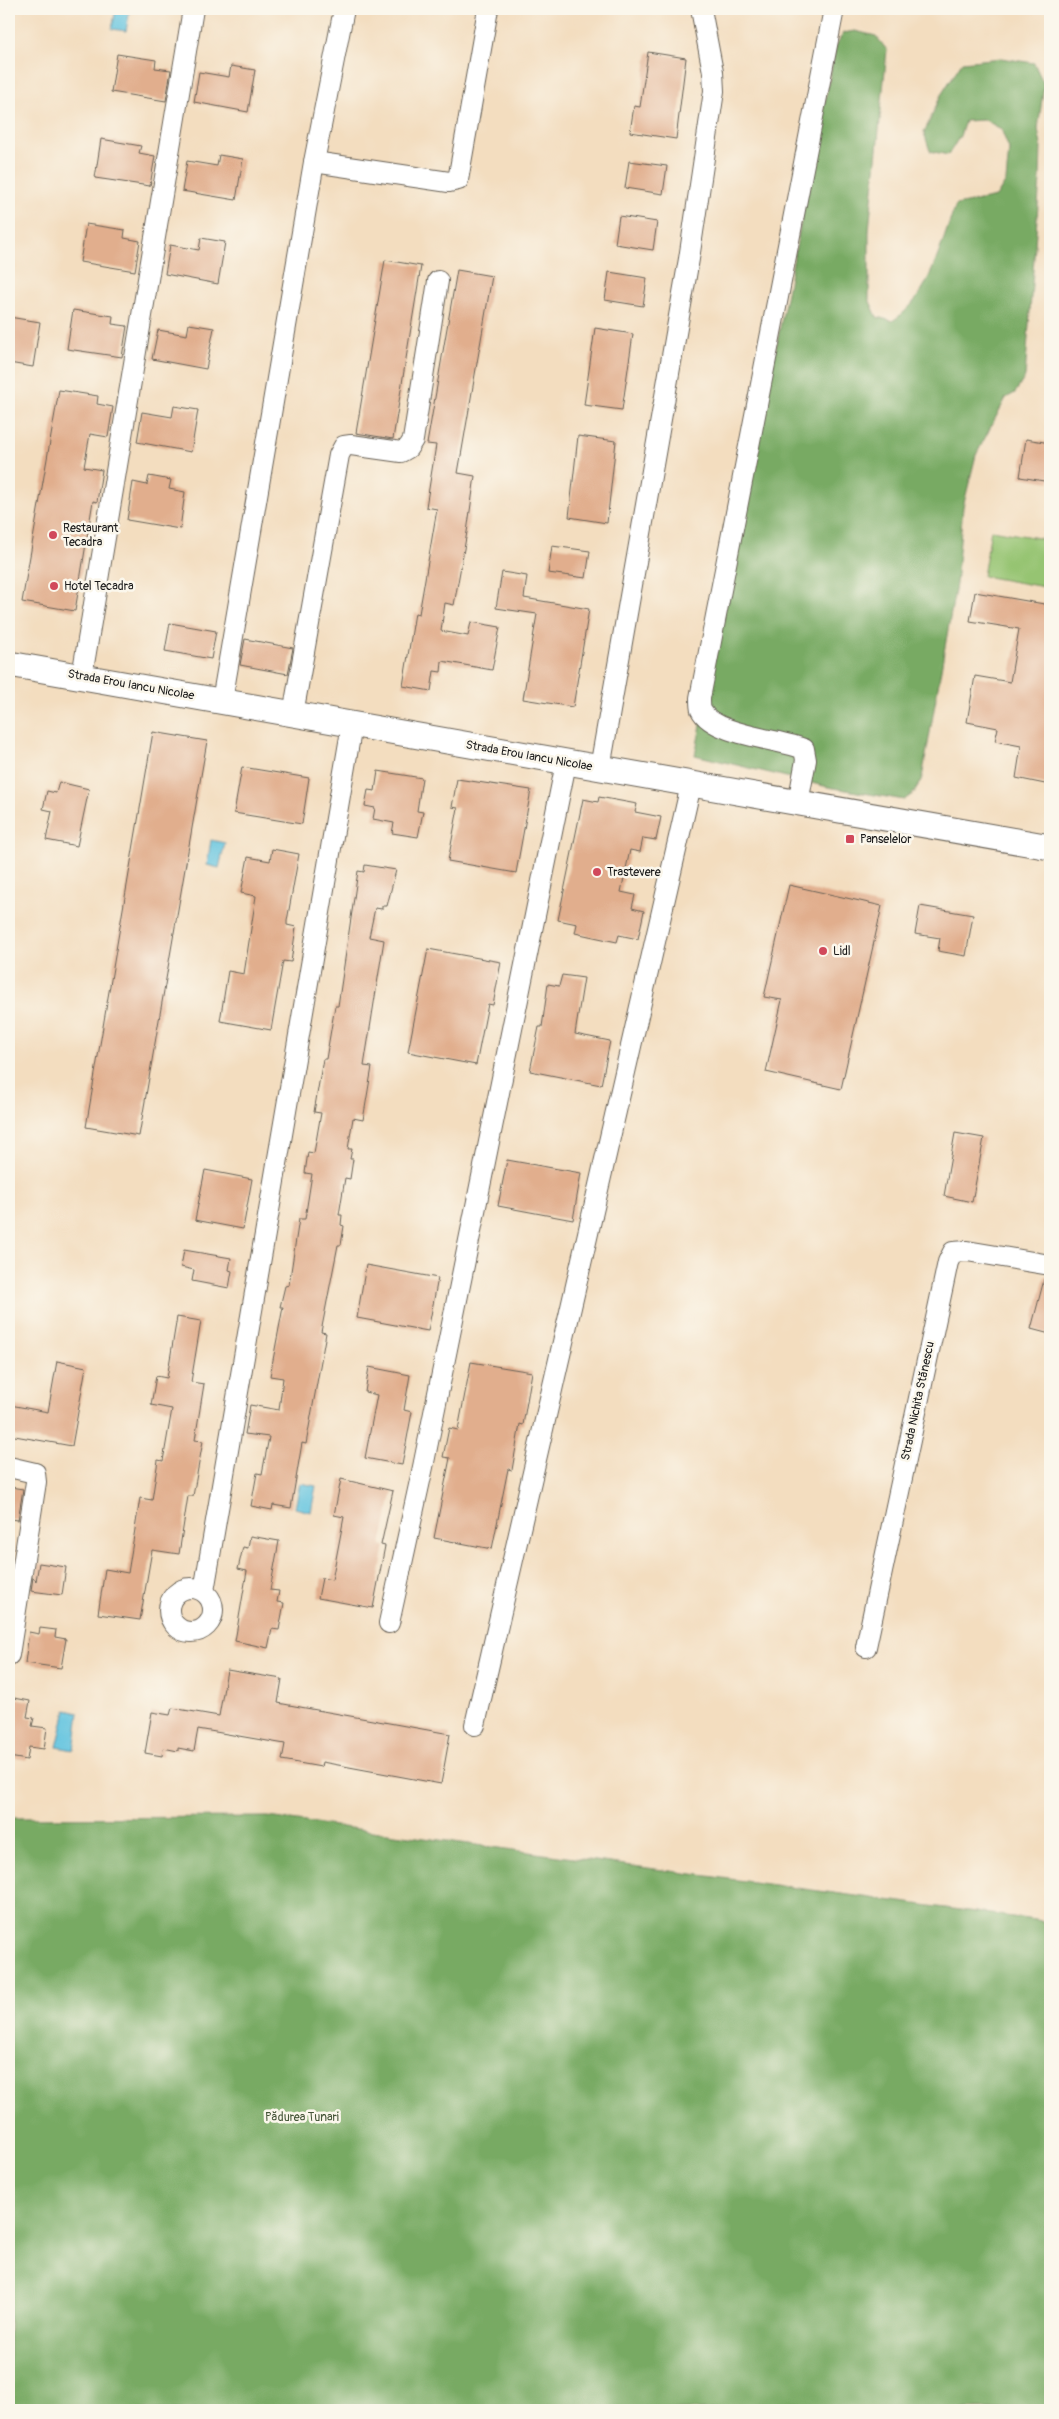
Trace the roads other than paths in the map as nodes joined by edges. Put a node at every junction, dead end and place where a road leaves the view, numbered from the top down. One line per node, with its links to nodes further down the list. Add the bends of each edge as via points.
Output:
1 (193, 9): 9 (street)
2 (344, 9): 6 (street)
3 (488, 9): 6 (street, via 458,180 449,182)
4 (701, 9): 14 (street, via 714,91 689,259)
5 (834, 9): 16 (street, via 700,698 701,709 709,719 728,729 804,749 806,760)
6 (314, 162): 10 (street)
7 (438, 281): 11 (street, via 413,440 401,452 351,445 344,446 339,455)
8 (9, 664): 9 (street, Strada Erou Iancu Nicolae)
9 (82, 676): 10 (street, Strada Erou Iancu Nicolae)
10 (222, 701): 11 (street, Strada Erou Iancu Nicolae)
11 (293, 714): 12 (street, Strada Erou Iancu Nicolae)
12 (352, 725): 13 (street, Strada Erou Iancu Nicolae); 20 (street)
13 (566, 763): 14 (street, Strada Erou Iancu Nicolae); 21 (street)
14 (600, 768): 15 (street, Strada Erou Iancu Nicolae)
15 (691, 785): 16 (street, Strada Erou Iancu Nicolae); 24 (street)
16 (798, 804): 17 (street, Strada Erou Iancu Nicolae)
17 (1050, 847)
18 (1050, 1266): 22 (street, Strada Nichita Stănescu, via 967,1251 953,1252 948,1262)
19 (9, 1467): 23 (street, via 35,1474 36,1482)
20 (204, 1591)
21 (389, 1623)
22 (866, 1647)
23 (9, 1655)
24 (475, 1725)

